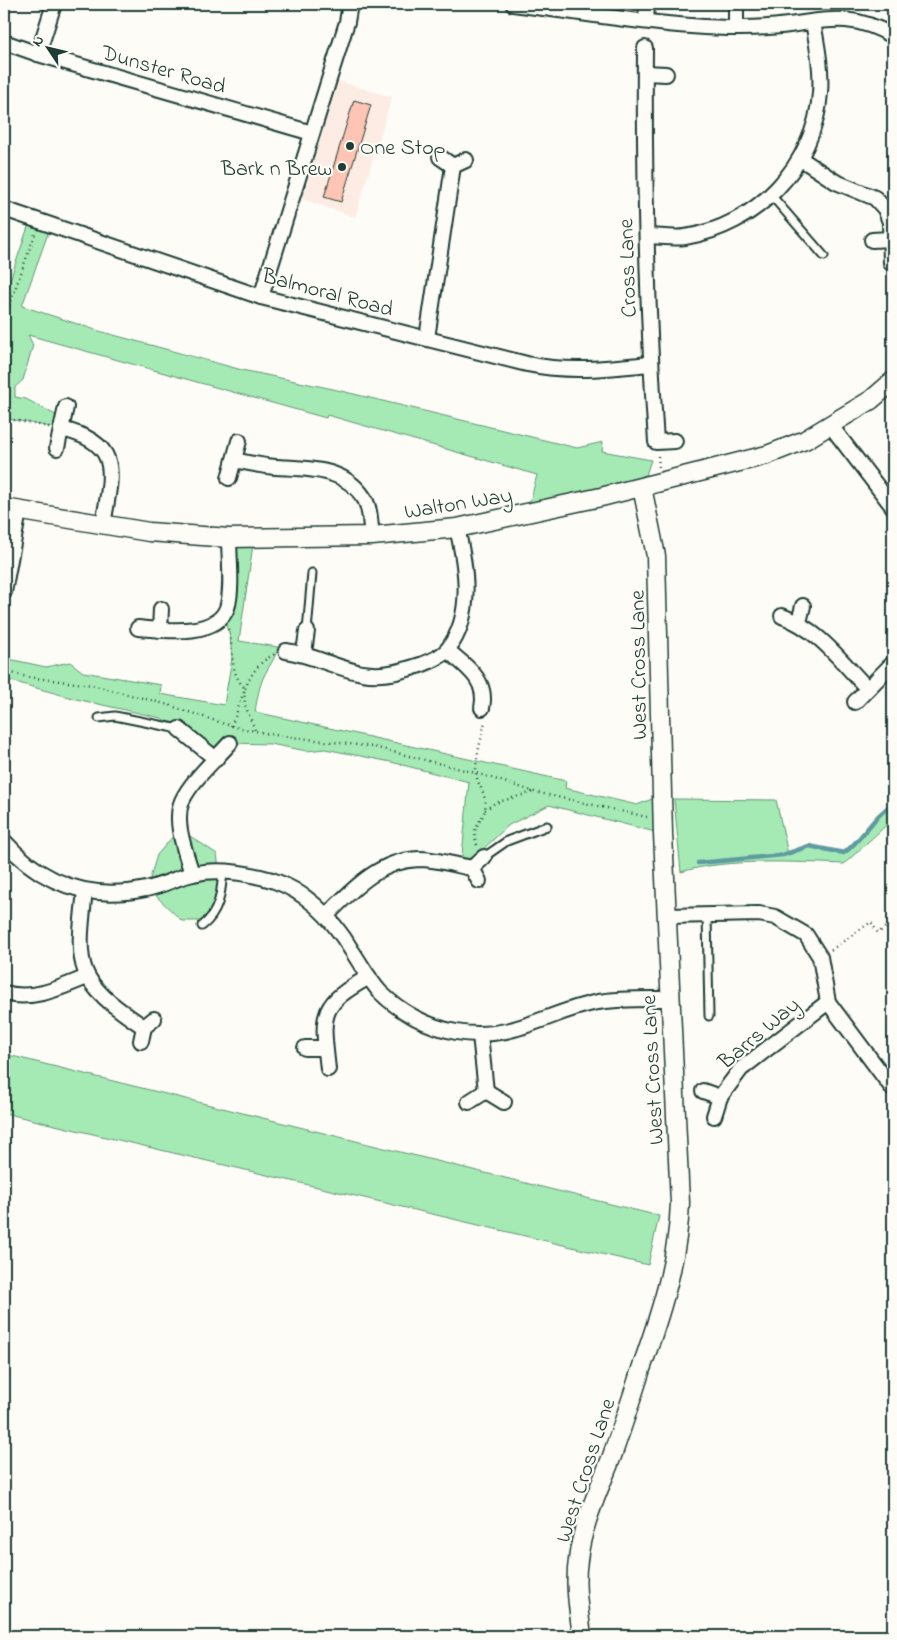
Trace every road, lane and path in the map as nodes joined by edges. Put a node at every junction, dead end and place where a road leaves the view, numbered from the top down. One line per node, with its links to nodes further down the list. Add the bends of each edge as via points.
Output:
1 (54, 4): 12 (street)
2 (350, 4): 15 (street)
3 (513, 4): 6 (street)
4 (648, 4): 6 (street)
5 (736, 4): 8 (street)
6 (646, 21): 8 (street)
7 (813, 22): 8 (street); 9 (street, via 853,19); 17 (street, via 820,94)
8 (736, 28)
9 (893, 36)
10 (4, 42): 12 (street, Dunster Road)
11 (645, 48): 13 (street, Cross Lane)
12 (38, 54): 15 (street, Dunster Road)
13 (645, 74): 14 (street); 21 (street, Cross Lane)
14 (666, 74)
15 (312, 133): 26 (street)
16 (440, 156): 28 (street, via 460,163)
17 (801, 159): 18 (street); 22 (street, via 836,182 875,198 885,209 890,222)
18 (771, 195): 21 (street, via 740,218 716,229 684,237); 24 (lane)
19 (4, 209): 20 (street, Balmoral Road)
20 (40, 221): 26 (street, Balmoral Road); 27 (path)
21 (647, 236): 29 (street, Cross Lane)
22 (890, 239): 23 (street); 25 (street)
23 (872, 240)
24 (824, 256)
25 (891, 263)
26 (262, 298): 28 (street, Balmoral Road)
27 (4, 320)
28 (427, 338): 29 (street, Balmoral Road, via 555,370)
29 (650, 364): 37 (street, Cross Lane)
30 (893, 381): 33 (street, Walton Way)
31 (66, 407): 34 (street)
32 (4, 418): 34 (path)
33 (831, 426): 41 (street, Walton Way, via 767,455); 43 (street)
34 (61, 429): 38 (street); 45 (street, via 90,438 107,458 112,473)
35 (675, 440): 37 (street)
36 (239, 441): 39 (street)
37 (656, 442): 41 (path)
38 (57, 448)
39 (234, 460): 40 (street); 47 (street, via 260,466 318,469 341,477 364,498)
40 (230, 478)
41 (661, 482): 42 (street, Walton Way)
42 (642, 487): 46 (street, Walton Way); 78 (street, West Cross Lane, via 656,556)
43 (891, 499)
44 (12, 510): 45 (street, Walton Way); 50 (street)
45 (103, 525): 48 (street, Walton Way)
46 (458, 528): 47 (street, Walton Way); 59 (street, via 466,587 462,621)
47 (372, 536): 48 (street, Walton Way)
48 (229, 538): 54 (street, via 229,596)
49 (312, 573): 58 (lane)
50 (4, 592)
51 (804, 606): 55 (street)
52 (161, 609): 57 (street)
53 (782, 616): 55 (street)
54 (222, 617): 57 (street, via 194,630); 64 (path, via 230,634 235,672)
55 (798, 622): 65 (street, via 815,634)
56 (138, 628): 57 (street)
57 (160, 630)
58 (307, 631): 61 (street)
59 (447, 650): 61 (street, via 420,666 390,675 363,673); 67 (street, via 468,668 482,686)
60 (286, 651): 61 (street); 64 (path, via 266,658)
61 (304, 653)
62 (893, 663): 65 (street)
63 (4, 670): 69 (path, via 27,677 92,684)
64 (244, 687): 69 (path, via 240,707); 71 (path, via 248,715)
65 (867, 688): 66 (street)
66 (855, 702)
67 (482, 708): 74 (path, via 487,710)
68 (98, 718): 70 (lane, via 115,716)
69 (231, 726): 71 (path)
70 (179, 729): 73 (street)
71 (256, 731): 74 (path, via 374,747)
72 (230, 743): 73 (street)
73 (216, 759): 83 (street, via 181,803 181,830)
74 (476, 773): 75 (path); 76 (path, via 486,798)
75 (535, 792): 76 (path, via 495,803); 78 (path, via 650,818)
76 (485, 811): 80 (path, via 475,826 475,837)
77 (546, 826): 80 (lane, via 508,841)
78 (663, 826): 88 (street, West Cross Lane)
79 (4, 841): 85 (street, via 20,860 50,879 73,889)
80 (484, 857): 81 (street)
81 (472, 868): 84 (street); 86 (street, via 419,859 397,862 354,888)
82 (223, 872): 83 (street); 86 (street, via 273,880 311,900); 90 (lane, via 217,910)
83 (192, 874): 85 (street, via 171,883 117,894)
84 (479, 881)
85 (85, 890): 92 (street, via 79,941 83,968)
86 (327, 915): 93 (street)
87 (707, 915): 88 (street); 91 (street, via 759,914 775,917 806,935); 97 (lane)
88 (667, 916): 95 (street, West Cross Lane)
89 (893, 922): 91 (path, via 878,933 871,922)
90 (202, 926)
91 (820, 957): 96 (street)
92 (88, 977): 94 (street, via 37,995); 99 (street, via 108,1003 149,1023)
93 (369, 977): 98 (street, via 380,991 415,1018 436,1028); 101 (street, via 332,1001 323,1026)
94 (4, 993)
95 (670, 999): 98 (street, via 599,1002 514,1031); 110 (street, West Cross Lane, via 679,1231 674,1262 655,1328 583,1532 577,1562)
96 (828, 1002): 103 (street); 106 (street, Barrs Way, via 754,1058 727,1085)
97 (709, 1016)
98 (480, 1035): 104 (street)
99 (141, 1041)
100 (305, 1048): 101 (street)
101 (325, 1048): 102 (street)
102 (328, 1070)
103 (893, 1089)
104 (486, 1090): 107 (street); 108 (street)
105 (703, 1091): 106 (street, Barrs Way)
106 (720, 1097): 109 (street, Barrs Way)
107 (469, 1102)
108 (504, 1102)
109 (714, 1116)
110 (582, 1636)

